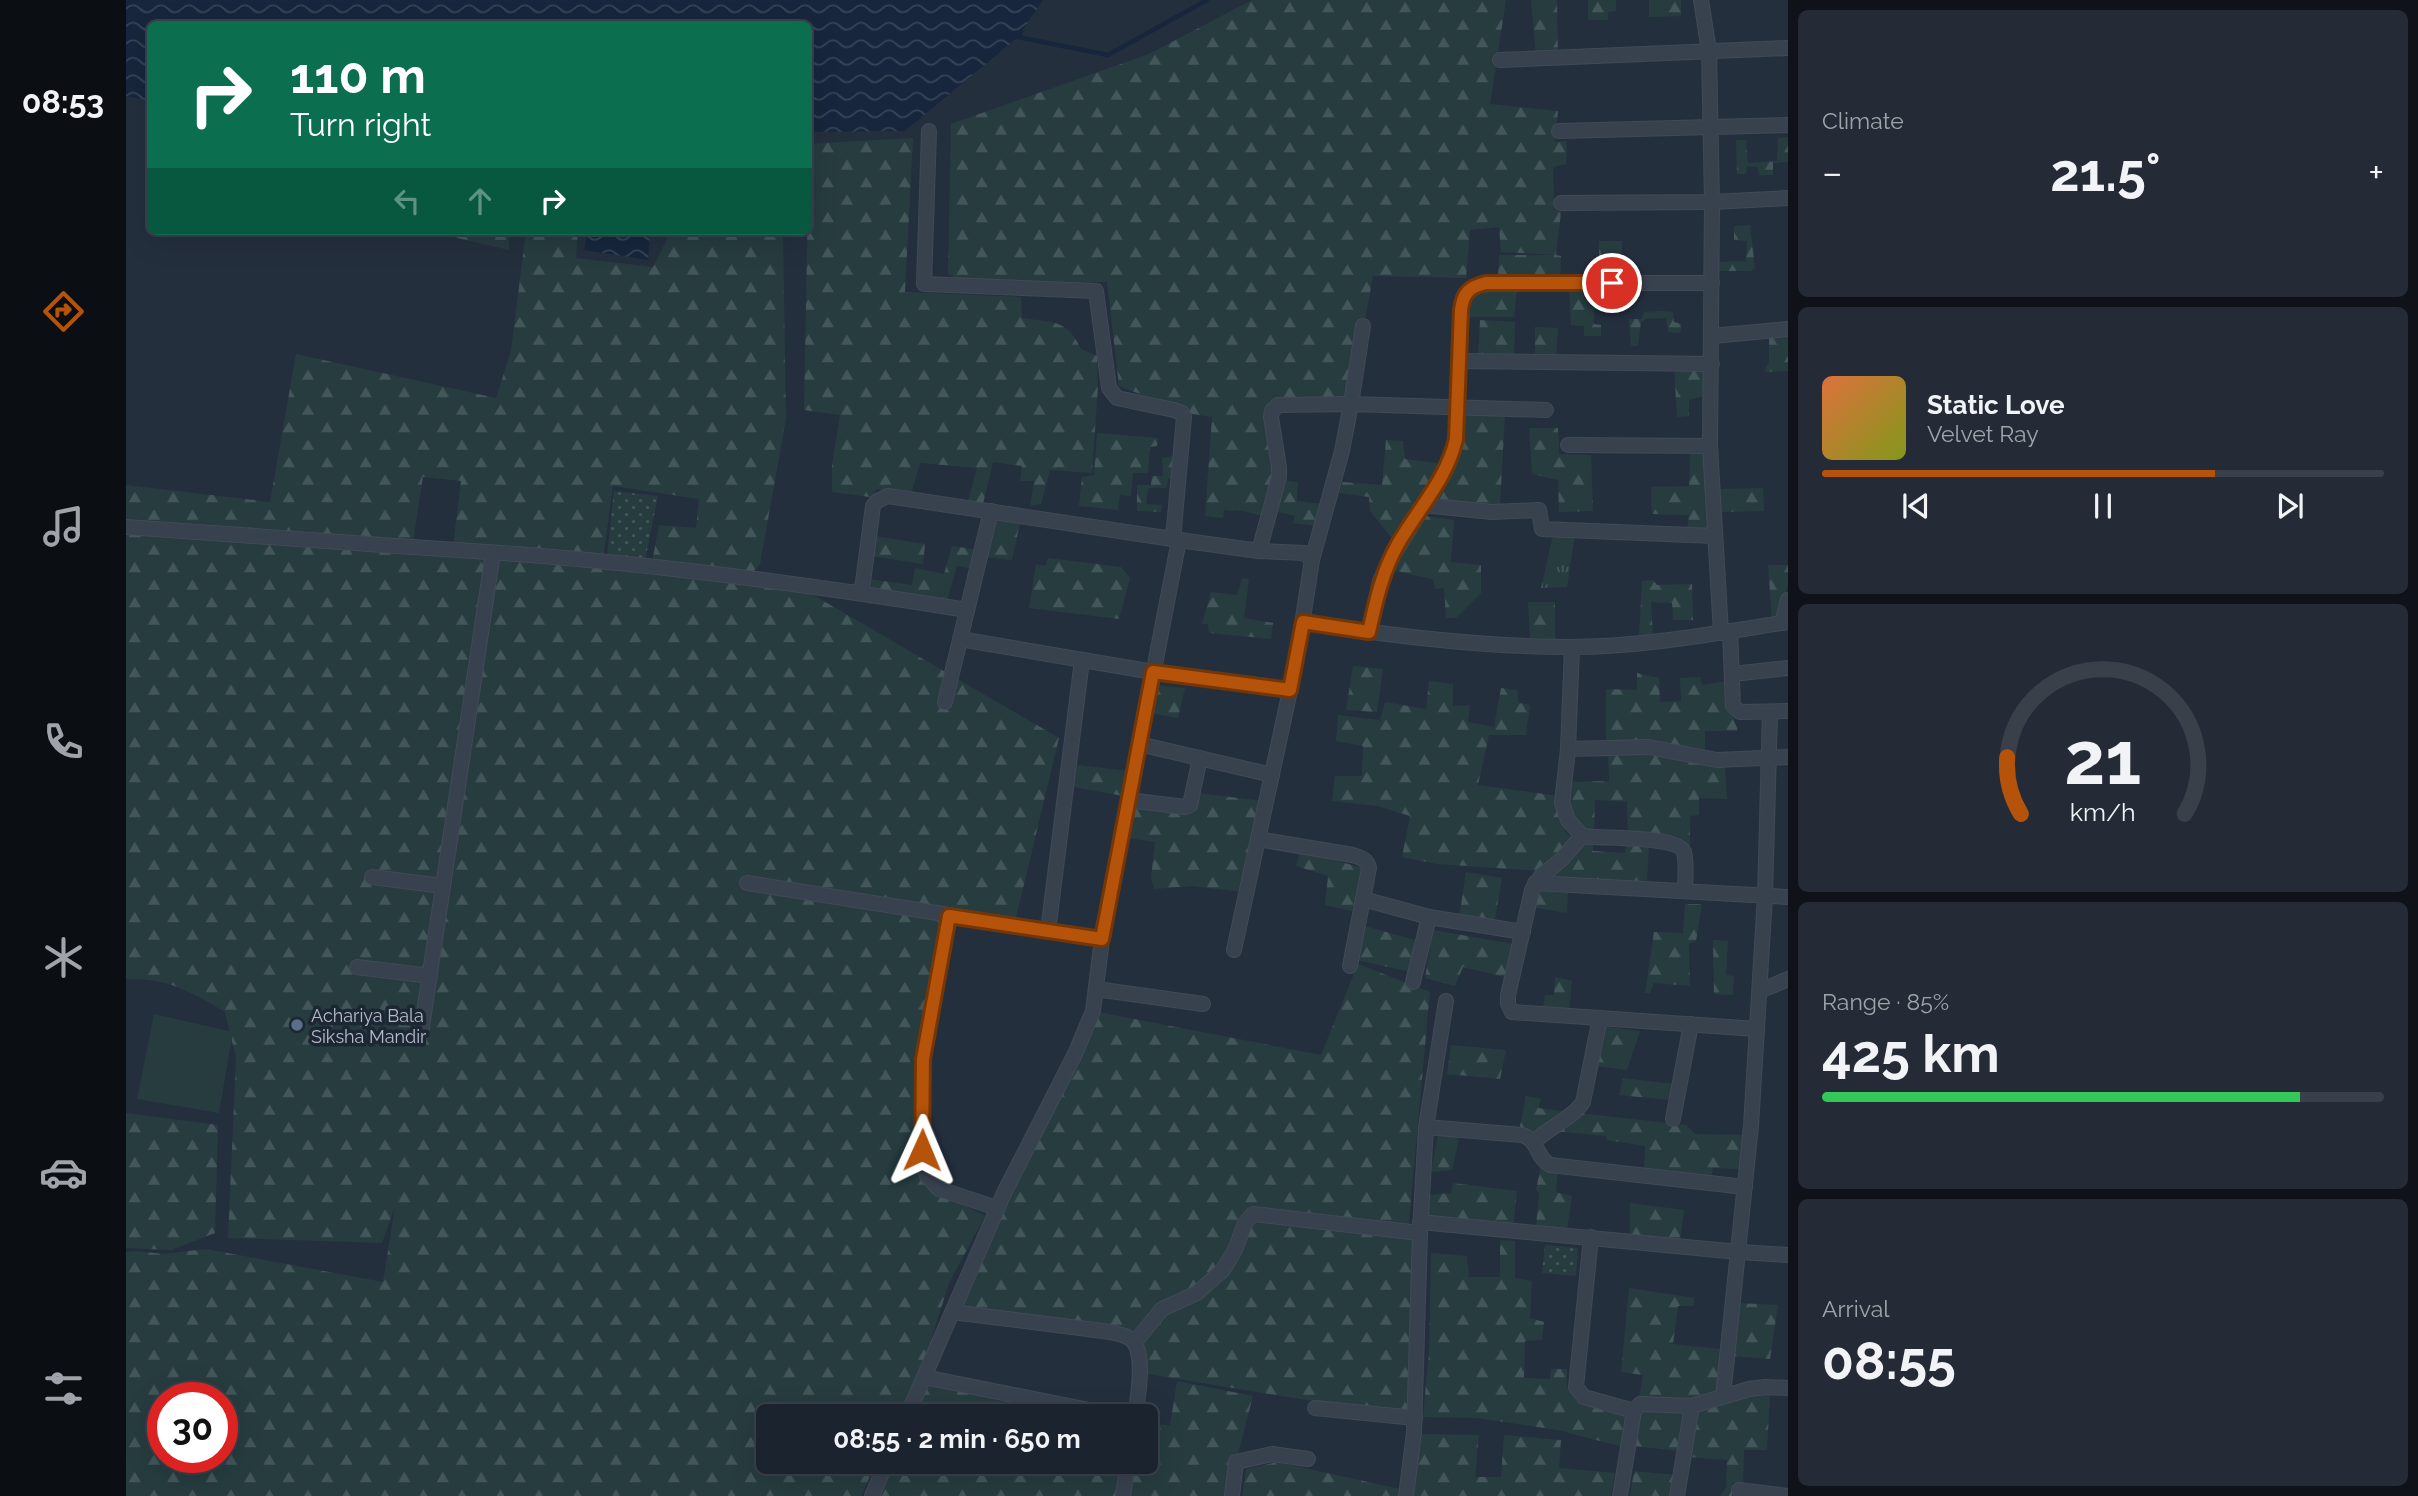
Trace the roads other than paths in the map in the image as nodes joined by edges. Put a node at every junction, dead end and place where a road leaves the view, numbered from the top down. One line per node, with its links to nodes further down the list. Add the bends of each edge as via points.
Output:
1 (1701, 0): 3 (street)
2 (1788, 48): 3 (street)
3 (1709, 51): 4 (street); 6 (street)
4 (1500, 60)
5 (1788, 125): 6 (street)
6 (1710, 127): 8 (street); 10 (street)
7 (929, 131): 27 (street, via 924,284 1096,291 1112,394 1174,410 1184,417)
8 (1559, 131)
9 (1788, 198): 10 (street)
10 (1712, 202): 11 (street); 12 (street)
11 (1561, 203)
12 (1712, 283): 15 (street); 16 (street, via 1477,285 1462,300)
13 (1363, 326): 18 (street)
14 (1788, 329): 15 (street)
15 (1712, 336): 17 (street)
16 (1459, 361): 17 (street); 19 (street)
17 (1712, 364): 22 (street)
18 (1351, 404): 19 (street); 28 (street, via 1278,405 1272,411 1279,477); 30 (street)
19 (1458, 408): 20 (street); 23 (street, via 1452,457)
20 (1546, 410)
21 (1568, 445): 22 (street)
22 (1710, 446): 26 (street)
23 (1423, 505): 26 (street, via 1492,512 1539,510 1542,529); 36 (street, via 1384,572)
24 (991, 511): 27 (street); 31 (street, via 888,496 877,501 863,583); 33 (street)
25 (126, 527): 29 (street)
26 (1715, 536): 37 (street)
27 (1176, 539): 28 (street); 42 (street)
28 (1259, 551): 30 (street, via 1305,554)
29 (493, 553): 31 (street); 60 (street)
30 (1312, 560): 34 (street)
31 (857, 592): 33 (street)
32 (1788, 600): 35 (street)
33 (967, 610): 38 (street)
34 (1303, 622): 36 (street); 44 (street)
35 (1785, 622): 37 (street)
36 (1369, 632): 39 (street)
37 (1726, 632): 39 (street); 43 (street)
38 (960, 639): 40 (street); 45 (street)
39 (1572, 647): 49 (street)
40 (1082, 660): 42 (street); 67 (street)
41 (1788, 668): 43 (street)
42 (1153, 672): 44 (street); 48 (street)
43 (1732, 674): 47 (street, via 1736,710)
44 (1290, 690): 53 (street)
45 (944, 702)
46 (1788, 711): 47 (street)
47 (1770, 712): 52 (street)
48 (1139, 744): 51 (street); 54 (street)
49 (1567, 749): 52 (street, via 1649,747 1703,759); 55 (street, via 1564,813)
50 (1788, 757): 52 (street)
51 (1200, 758): 53 (street); 54 (street, via 1190,805)
52 (1769, 758): 62 (street)
53 (1272, 775): 56 (street)
54 (1128, 800): 69 (street)
55 (1582, 836): 59 (street); 61 (street, via 1675,844 1684,853)
56 (1258, 839): 64 (street, via 1364,859 1369,869); 70 (street)
57 (372, 877): 60 (street)
58 (747, 883): 65 (street)
59 (1535, 883): 61 (street); 68 (street)
60 (443, 886): 73 (street)
61 (1685, 891): 62 (street)
62 (1765, 896): 63 (street); 77 (street)
63 (1788, 897)
64 (1363, 899): 66 (street); 71 (street)
65 (949, 916): 67 (street); 88 (street, via 923,1059 924,1166 939,1189)
66 (1429, 917): 68 (street); 75 (street)
67 (1048, 931): 69 (street)
68 (1522, 932): 80 (street, via 1508,995 1512,1012)
69 (1102, 939): 76 (street)
70 (1234, 950)
71 (1350, 965)
72 (358, 967): 73 (street)
73 (430, 976): 83 (street)
74 (1788, 979): 77 (street)
75 (1413, 982)
76 (1096, 989): 79 (street); 88 (street, via 1088,1026)
77 (1760, 991): 82 (street)
78 (1446, 1001): 85 (street)
79 (1203, 1004)
80 (1600, 1018): 81 (street); 86 (street, via 1583,1102)
81 (1692, 1024): 82 (street); 84 (street)
82 (1757, 1028): 87 (street)
83 (421, 1033)
84 (1673, 1119)
85 (1426, 1126): 86 (street, via 1522,1135); 89 (street)
86 (1534, 1142): 87 (street, via 1550,1165)
87 (1745, 1188): 91 (street)
88 (998, 1208): 93 (street)
89 (1420, 1228): 90 (street); 94 (street, via 1253,1214 1223,1270 1197,1293 1162,1309); 104 (street)
90 (1591, 1237): 91 (street); 103 (street, via 1576,1387 1584,1397)
91 (1738, 1252): 92 (street); 97 (street)
92 (1788, 1255)
93 (952, 1312): 94 (street, via 1111,1332); 95 (street)
94 (1135, 1342): 100 (street, via 1140,1383)
95 (923, 1377): 98 (street); 99 (street)
96 (1788, 1388): 97 (street, via 1765,1387)
97 (1723, 1396): 101 (street)
98 (912, 1404)
99 (1059, 1404)
100 (1137, 1404)
101 (1692, 1406): 103 (street, via 1648,1403); 114 (street)
102 (1315, 1408): 104 (street)
103 (1634, 1412): 113 (street)
104 (1415, 1418): 112 (street)
105 (1308, 1459): 111 (street, via 1272,1454 1236,1462)
106 (881, 1474): 109 (street)
107 (1126, 1474): 110 (street)
108 (1739, 1490): 115 (street)
109 (872, 1496)
110 (1123, 1496)
111 (1232, 1496)
112 (1406, 1496)
113 (1620, 1496)
114 (1676, 1496)
115 (1788, 1496)

